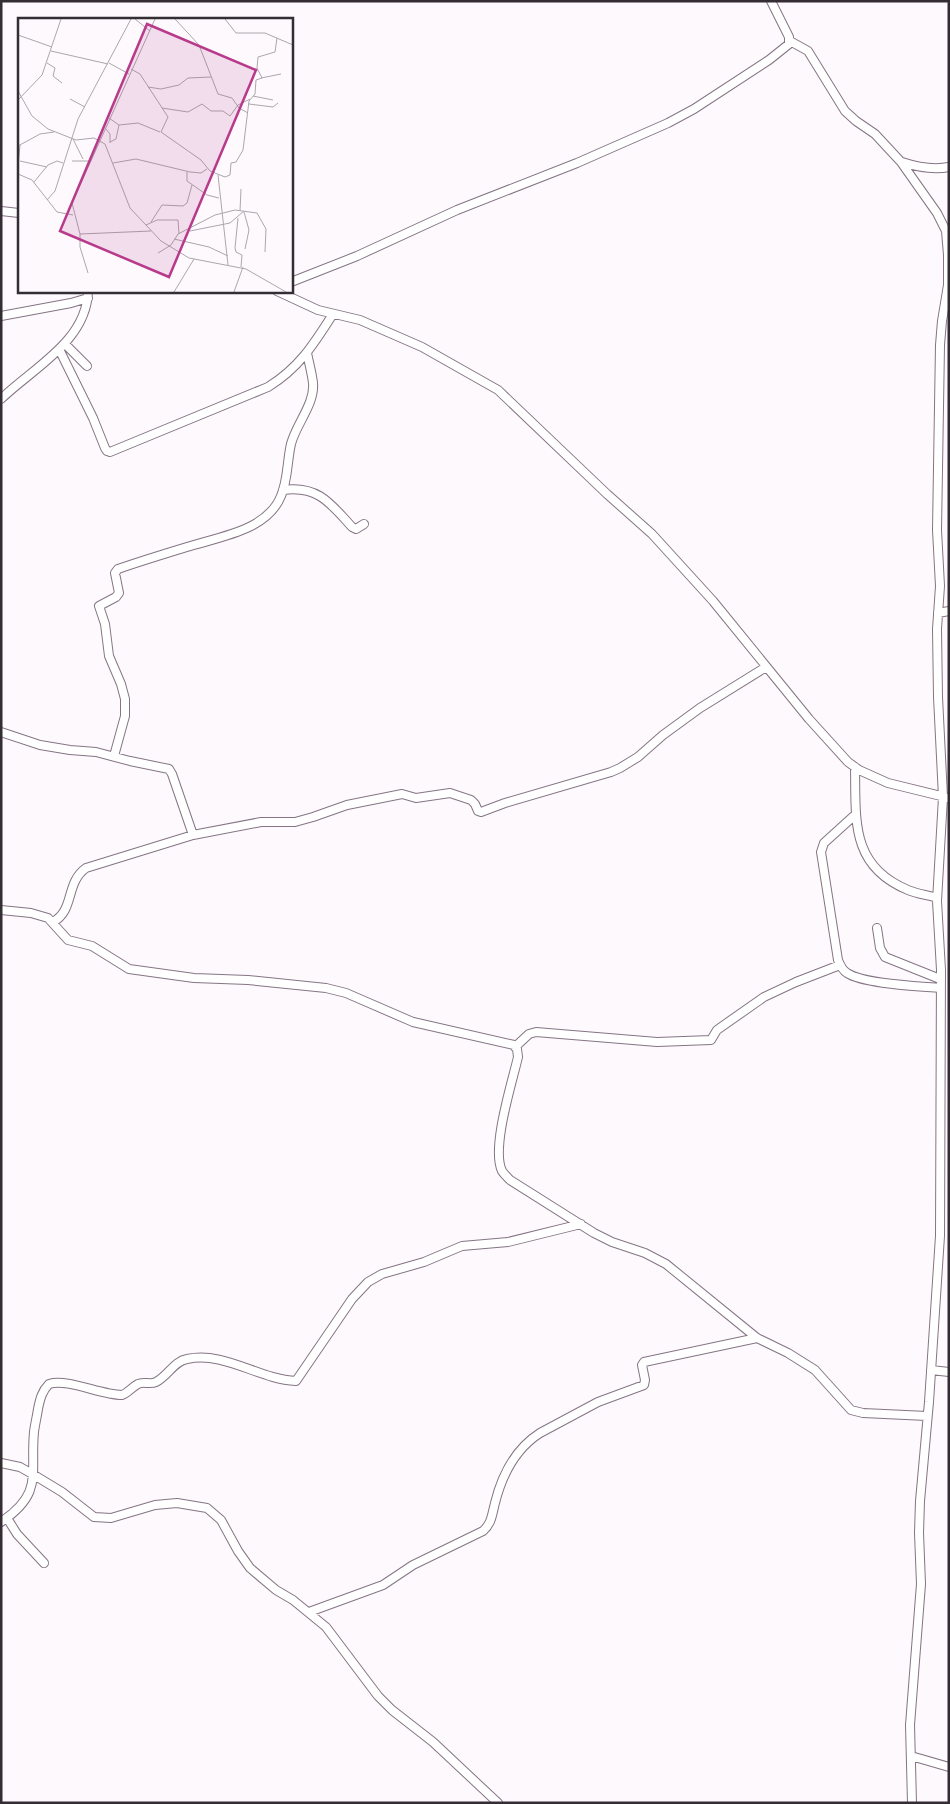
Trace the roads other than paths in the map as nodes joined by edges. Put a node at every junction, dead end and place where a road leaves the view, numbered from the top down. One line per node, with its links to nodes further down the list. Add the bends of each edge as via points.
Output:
1 (771, 1): 2 (street)
2 (790, 41): 3 (street, via 810,53 845,111 875,134); 7 (street, via 747,75 668,123)
3 (901, 162): 4 (street, via 939,169); 19 (street, via 937,213 948,243 948,285 939,373)
4 (949, 166)
5 (1, 211): 6 (street)
6 (18, 214)
7 (292, 282)
8 (279, 292): 10 (street)
9 (88, 295): 11 (street, via 71,303); 12 (street, via 82,317)
10 (333, 314): 13 (street); 20 (street, via 360,320 422,347 507,397 652,534 713,601)
11 (1, 316)
12 (62, 346): 13 (street, via 109,452 268,387); 14 (street); 15 (street)
13 (307, 354): 16 (street, via 312,393 291,444)
14 (87, 366)
15 (1, 399)
16 (283, 490): 17 (street, via 308,490 331,504 352,527); 22 (street, via 273,511 246,528 116,570 118,593 98,606 125,699 125,716)
17 (364, 524)
18 (949, 611): 19 (street)
19 (938, 613): 24 (street, via 938,697)
20 (766, 668): 23 (street); 26 (street, via 700,708 620,768 484,812 478,811 471,800 450,793 416,798 402,794 348,805 295,822 261,822)
21 (1, 732): 22 (street, via 40,745)
22 (114, 756): 26 (street, via 170,770)
23 (855, 767): 24 (street, via 888,784); 25 (street)
24 (946, 798): 27 (street)
25 (856, 814): 27 (street, via 864,854 877,871 909,891); 31 (street, via 824,843 821,852)
26 (193, 835): 29 (street, via 86,868 72,885 65,912)
27 (937, 898): 32 (street)
28 (1, 910): 29 (street, via 40,915)
29 (53, 922): 33 (street, via 68,940 92,946 129,968 194,978 326,988 346,993 413,1022 502,1041)
30 (876, 928): 32 (street, via 880,948 886,957)
31 (840, 965): 32 (street, via 848,974 864,979); 33 (street, via 764,997 718,1030 711,1040 657,1042 540,1032 529,1034)
32 (940, 984): 36 (street, via 940,1236)
33 (515, 1047): 34 (street, via 518,1057 500,1139 502,1171 510,1180)
34 (581, 1224): 35 (street, via 594,1234 666,1264); 40 (street, via 508,1242 466,1245 375,1277 352,1299 296,1381 206,1357 182,1360 158,1382 138,1384 122,1395 62,1383 49,1384 42,1393 35,1424)
35 (757, 1338): 38 (street, via 816,1370 851,1410); 43 (street, via 644,1362 644,1385 598,1402 540,1433 522,1448 504,1474 493,1515 483,1531 413,1565 383,1585)
36 (931, 1370): 37 (street); 38 (street)
37 (949, 1372)
38 (927, 1416): 44 (street, via 920,1501 922,1584 912,1692)
39 (1, 1463): 40 (street)
40 (34, 1475): 41 (street, via 31,1489 23,1502); 43 (street, via 94,1517 110,1518 162,1504 207,1508 221,1520 250,1568)
41 (4, 1520): 42 (street)
42 (44, 1563)
43 (309, 1612): 46 (street, via 326,1627 392,1710 433,1742)
44 (911, 1756): 45 (street); 47 (street)
45 (949, 1767)
46 (498, 1803)
47 (912, 1803)

